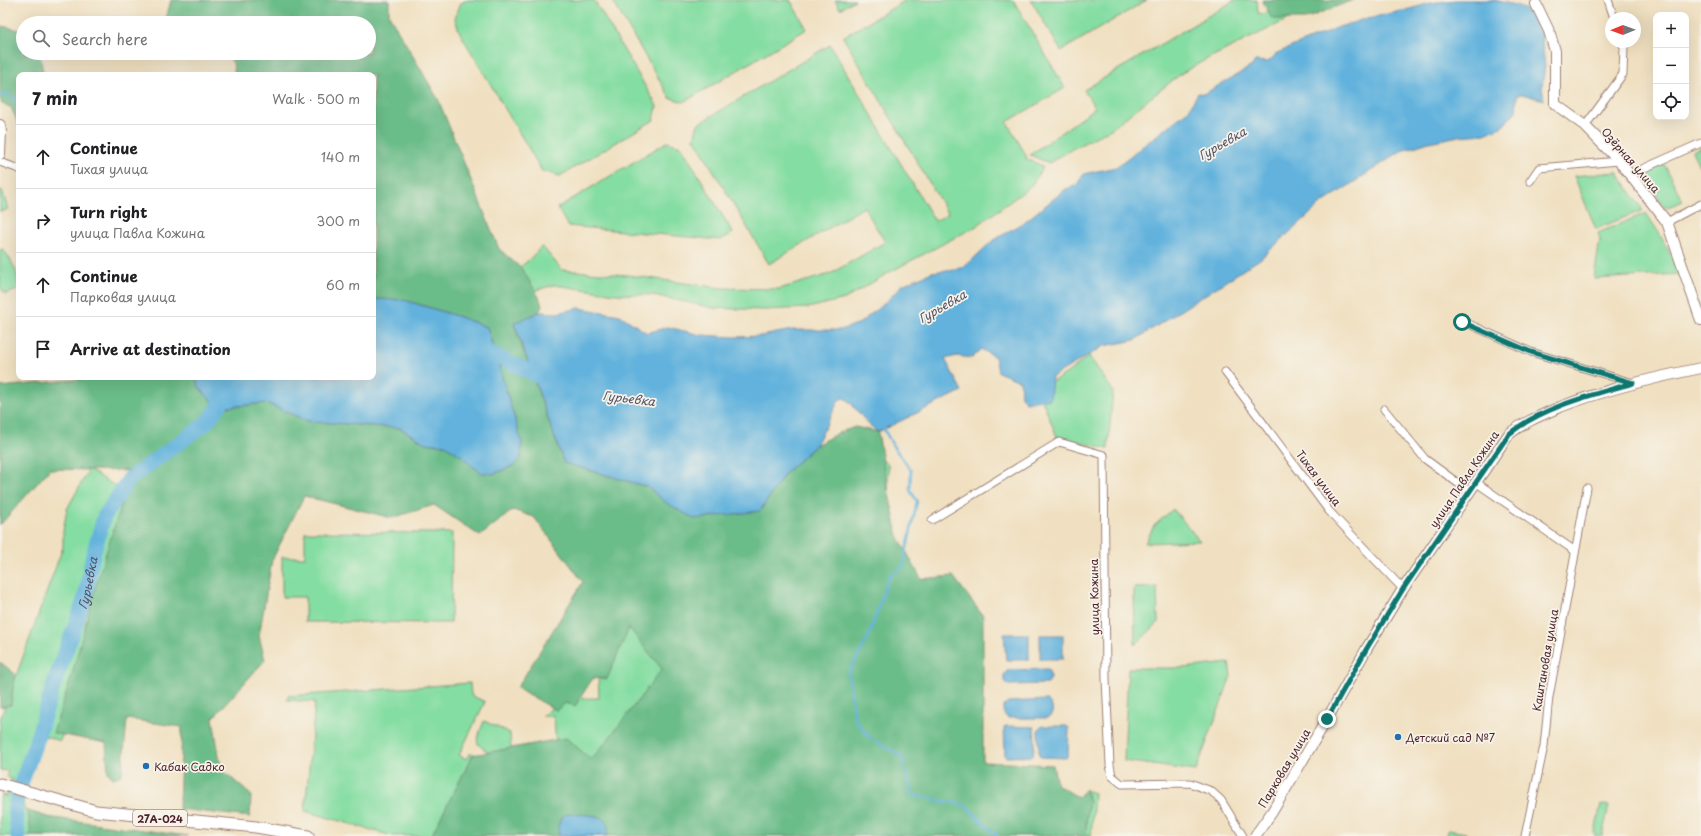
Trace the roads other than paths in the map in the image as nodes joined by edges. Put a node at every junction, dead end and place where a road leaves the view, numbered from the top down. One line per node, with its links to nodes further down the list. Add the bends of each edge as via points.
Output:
1 (1608, 0): 3 (street)
2 (1536, 4): 6 (street, Озёрная улица, via 1556,51 1555,104)
3 (1612, 12)
4 (1624, 48): 6 (street, via 1623,74)
5 (0, 125): 8 (street)
6 (1585, 126): 9 (street, Озёрная улица)
7 (1701, 143): 12 (street)
8 (0, 154)
9 (1619, 161): 12 (street, Озёрная улица); 13 (street, via 1539,168)
10 (0, 162): 11 (street)
11 (16, 169)
12 (1631, 174): 15 (street, Озёрная улица)
13 (1530, 181)
14 (1701, 204): 15 (street)
15 (1667, 222): 16 (street, Озёрная улица)
16 (1701, 320)
17 (1462, 322): 20 (street, via 1531,352)
18 (1701, 368): 20 (street, улица Павла Кожина)
19 (1225, 372): 27 (street, Тихая улица, via 1329,510)
20 (1633, 383): 22 (street, улица Павла Кожина, via 1580,399 1521,424 1509,434)
21 (1384, 409): 24 (street, via 1425,459)
22 (1477, 483): 24 (street, улица Павла Кожина); 26 (street)
23 (1587, 488): 26 (street, Каштановая улица)
24 (1470, 492): 27 (street, улица Павла Кожина)
25 (932, 520): 31 (street, улица Кожина, via 1059,442 1104,455 1106,679 1112,776 1122,784 1190,783 1211,791 1221,800)
26 (1575, 551): 33 (street, Каштановая улица, via 1549,697 1544,746)
27 (1403, 589): 28 (street, улица Павла Кожина)
28 (1367, 648): 32 (street, Парковая улица, via 1272,812)
29 (3, 785): 30 (main road, 27А-024, via 96,811 256,827)
30 (308, 836)
31 (1243, 836)
32 (1255, 836)
33 (1525, 836)

